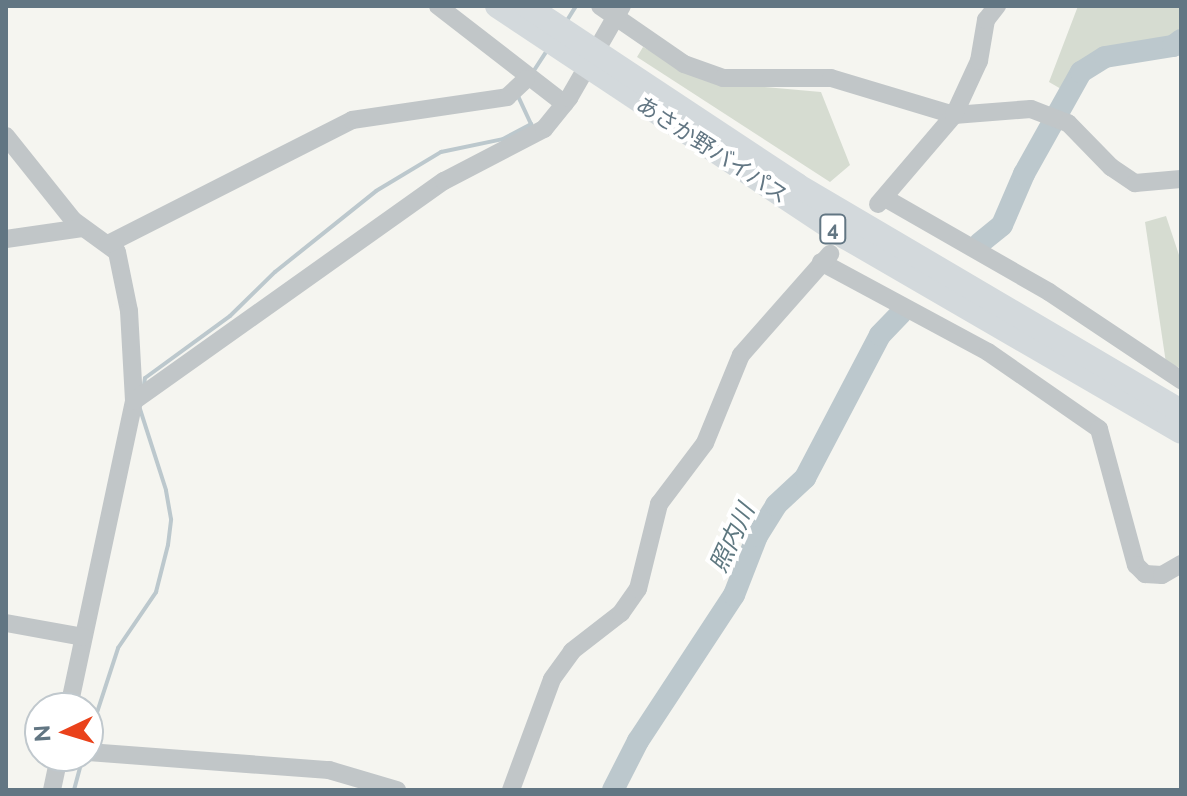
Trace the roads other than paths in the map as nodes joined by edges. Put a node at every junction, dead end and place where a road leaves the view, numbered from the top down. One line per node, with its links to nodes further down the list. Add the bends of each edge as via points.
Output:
1 (438, 6): 7 (street)
2 (497, 6): 18 (highway, あさか野バイパス / 4, via 845,237)
3 (527, 6): 17 (highway, あさか野バイパス / 4, via 810,193)
4 (600, 6): 6 (street)
5 (997, 6): 9 (street, via 986,20 979,61)
6 (620, 11): 8 (street); 9 (street, via 684,64 712,75 756,81 831,78)
7 (526, 79): 8 (street, via 531,75); 14 (street, via 507,97 352,120)
8 (565, 104): 16 (street, via 536,135 444,181)
9 (954, 115): 11 (street, via 1013,109 1047,114 1068,123 1123,177 1143,185); 15 (street, via 880,202 1049,292)
10 (6, 136): 12 (street)
11 (1179, 180)
12 (82, 228): 13 (street); 14 (street)
13 (6, 239)
14 (108, 244): 16 (street, via 123,265)
15 (1181, 380)
16 (134, 401): 21 (street)
17 (1181, 411)
18 (1181, 432)
19 (1181, 564): 25 (street, via 1162,575 1145,574 1136,565 1099,429 988,352 826,258 741,355 705,443 659,504 638,589 621,613 572,651 552,679)
20 (6, 623): 21 (street)
21 (83, 637): 22 (street)
22 (72, 692)
23 (104, 753): 24 (street, via 329,770)
24 (397, 790)
25 (511, 790)

